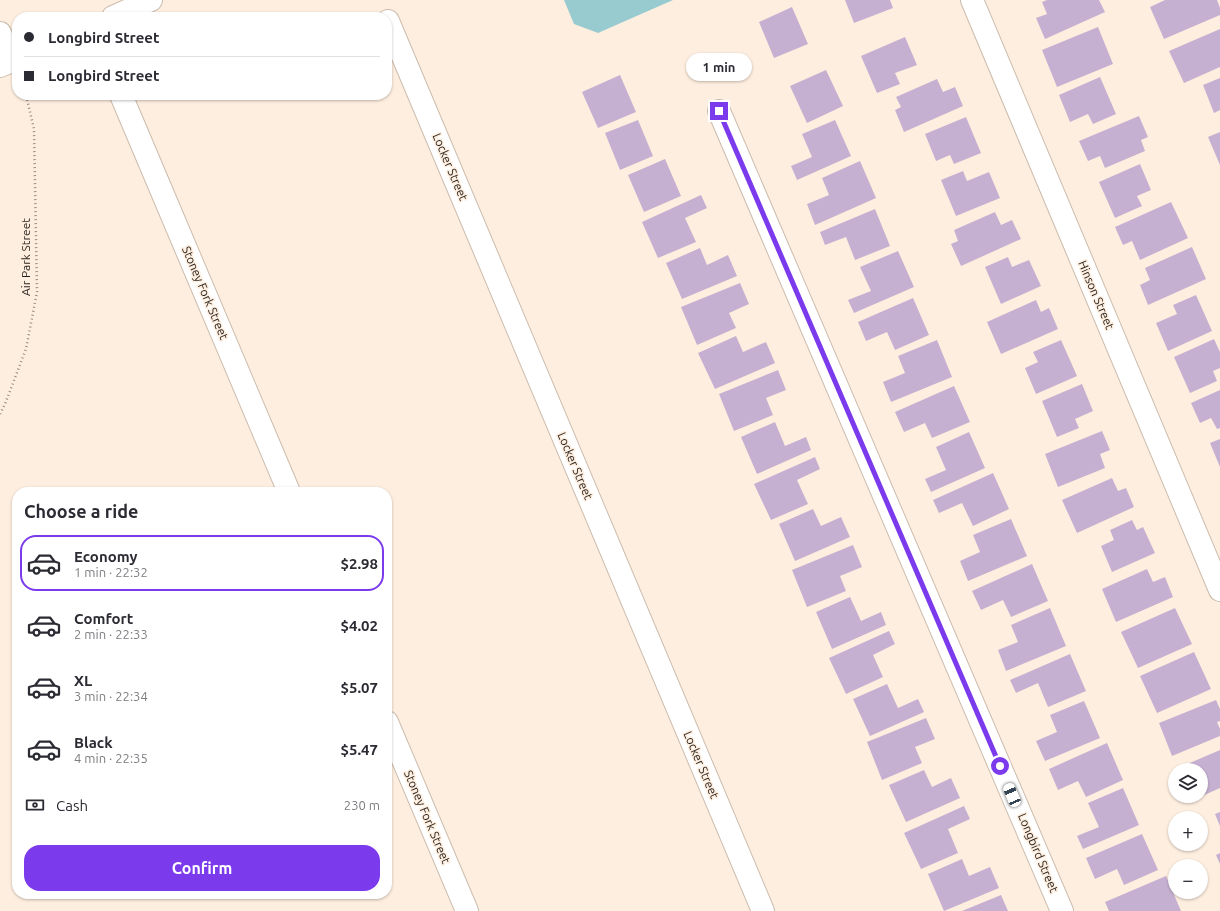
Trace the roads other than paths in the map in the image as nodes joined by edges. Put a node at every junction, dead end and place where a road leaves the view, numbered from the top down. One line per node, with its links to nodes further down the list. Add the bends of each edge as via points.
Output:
1 (151, 0): 3 (street)
2 (972, 0): 10 (street, Hinson Street)
3 (123, 12)
4 (392, 30): 13 (street, Locker Street)
5 (0, 33): 6 (street)
6 (10, 62)
7 (123, 100): 9 (street, Stoney Fork Street)
8 (719, 111): 14 (street, Longbird Street)
9 (287, 487)
10 (1220, 590)
11 (392, 734): 12 (street, Stoney Fork Street)
12 (467, 911)
13 (763, 911)
14 (1062, 911)

